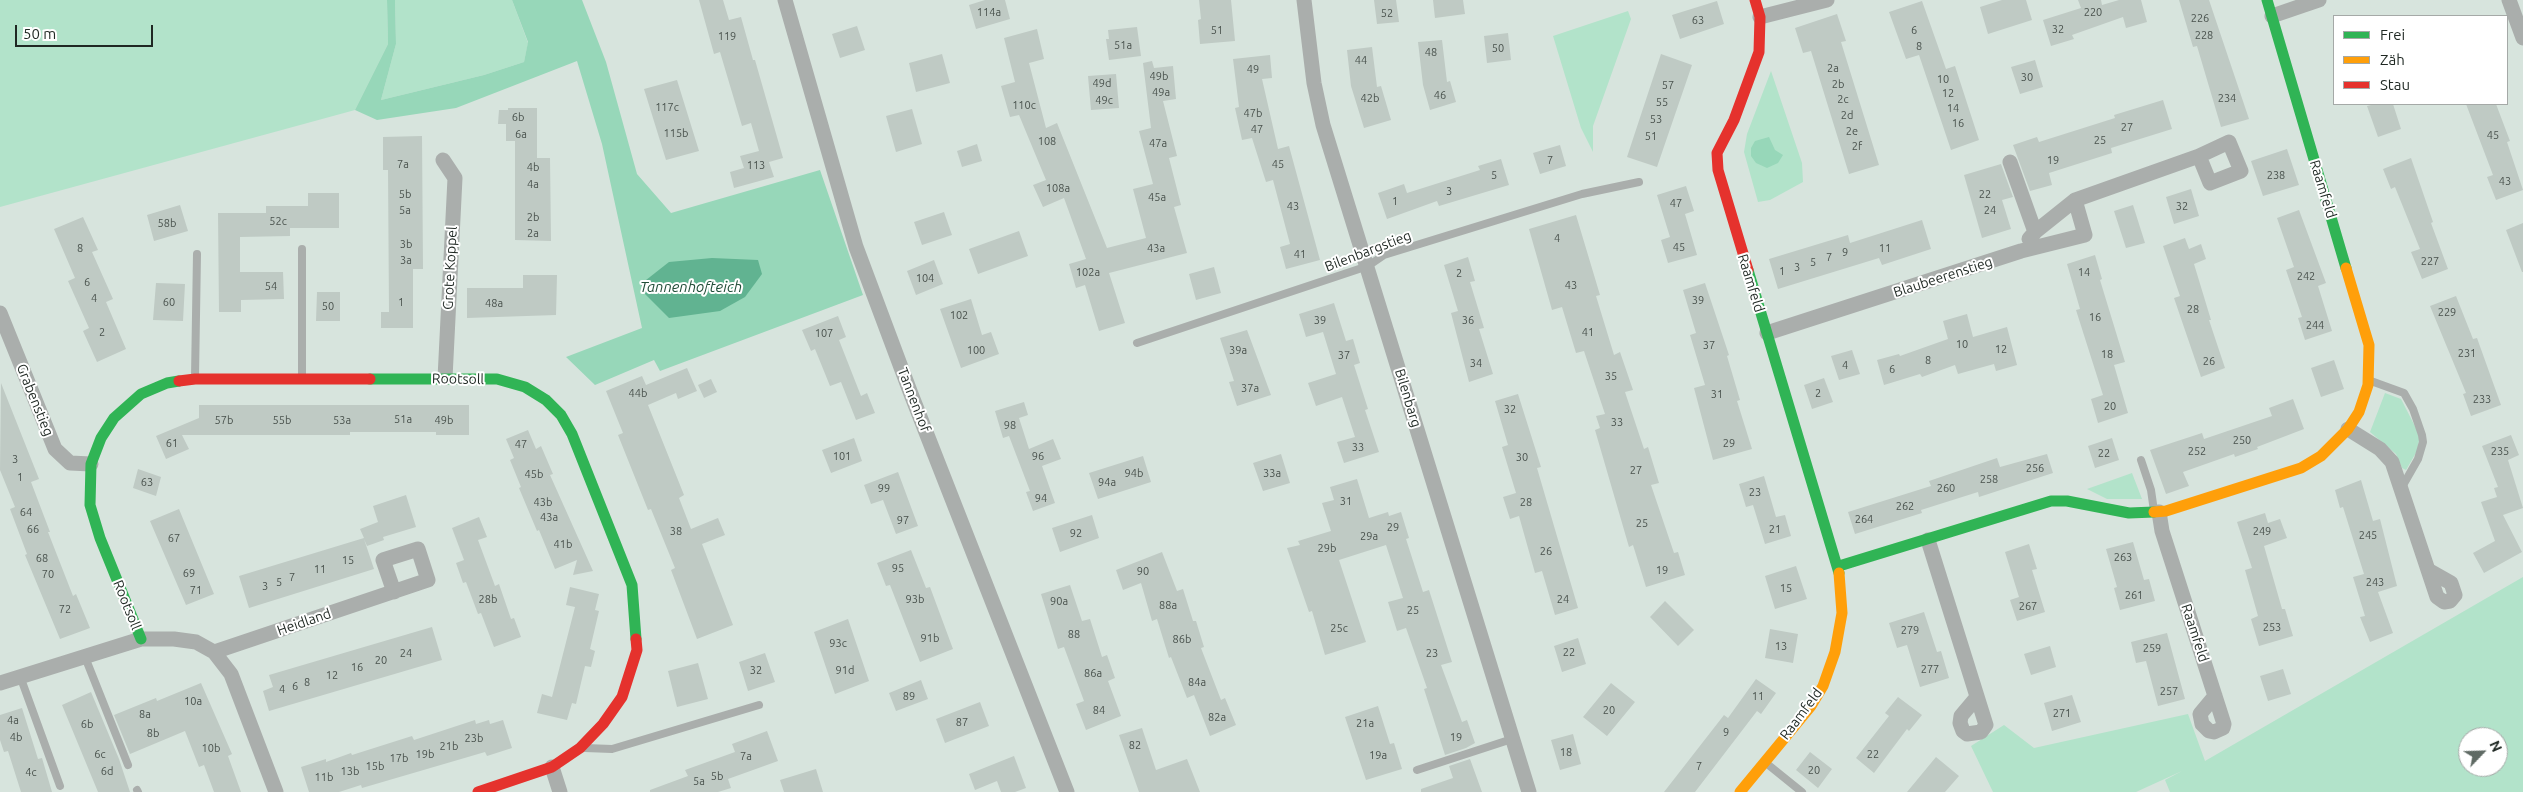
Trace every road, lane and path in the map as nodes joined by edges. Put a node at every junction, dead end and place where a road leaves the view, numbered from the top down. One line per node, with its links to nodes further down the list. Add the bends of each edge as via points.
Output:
1 (785, 0): 55 (street, Tannenhof, via 856,247)
2 (1304, 0): 20 (street, Bilenbarg, via 1314,83 1324,125)
3 (1755, 0): 9 (street, Raamfeld)
4 (1827, 0): 9 (street)
5 (2267, 0): 8 (street, Raamfeld)
6 (2319, 0): 8 (street)
7 (2509, 0): 10 (street)
8 (2272, 16): 27 (street, Raamfeld, via 2363,320 2369,345)
9 (1760, 17): 22 (street, Raamfeld, via 1759,52 1734,120 1717,153 1718,170)
10 (2523, 38)
11 (2200, 156): 15 (street)
12 (443, 160): 25 (street, Grote Koppel, via 455,178)
13 (2010, 162): 16 (street)
14 (1639, 182): 20 (lane, Bilenbargstieg, via 1582,194 1384,255)
15 (2075, 200): 16 (street); 18 (street, Blaubeerenstieg, via 2085,235)
16 (2035, 232): 18 (street)
17 (302, 249): 24 (lane)
18 (2021, 252): 22 (street, Blaubeerenstieg)
19 (197, 254): 26 (lane)
20 (1368, 266): 23 (lane, Bilenbargstieg); 45 (street, Bilenbarg)
21 (0, 313): 30 (street, Grabenstieg, via 55,448 70,463)
22 (1766, 333): 34 (street, Raamfeld)
23 (1137, 343)
24 (302, 378): 25 (street, Rootsoll); 26 (street, Rootsoll)
25 (445, 378): 46 (street, Rootsoll, via 497,379 525,387 546,400 560,415 572,434 632,585 637,650 622,697)
26 (195, 379): 30 (street, Rootsoll, via 167,383 141,394 114,418 101,438)
27 (2369, 380): 28 (street, Raamfeld, via 2359,412); 31 (lane, via 2404,393 2422,435 2418,458)
28 (2348, 429): 31 (street, via 2388,456); 32 (street, Raamfeld, via 2321,456 2301,468)
29 (2141, 460): 32 (lane)
30 (92, 464): 37 (street, Rootsoll, via 90,504 100,538)
31 (2402, 487): 35 (street)
32 (2156, 512): 33 (street, Raamfeld, via 2129,513 2051,501); 43 (street, Raamfeld)
33 (1928, 540): 34 (street, Raamfeld); 42 (street)
34 (1839, 566): 47 (street, Raamfeld, via 1842,613 1831,666 1811,706)
35 (2428, 570)
36 (394, 592): 38 (street, Heidland)
37 (141, 639): 38 (street, Rootsoll, via 196,642); 39 (street, Rootsoll)
38 (214, 652): 52 (street, Rootsoll, via 231,674)
39 (85, 657): 40 (street, Rootsoll); 48 (lane)
40 (20, 676): 41 (street, Rootsoll); 51 (lane)
41 (0, 683)
42 (1977, 696)
43 (2215, 696)
44 (759, 705): 46 (lane, via 612,749)
45 (1512, 739): 50 (lane); 56 (street, Bilenbarg)
46 (580, 748): 49 (street, Rootsoll)
47 (1764, 762): 57 (street, Raamfeld); 58 (lane)
48 (128, 765)
49 (552, 767): 53 (street, Rootsoll); 54 (street)
50 (1417, 770)
51 (60, 786)
52 (276, 792)
53 (478, 792)
54 (560, 792)
55 (1067, 792)
56 (1529, 792)
57 (1740, 792)
58 (1802, 792)

